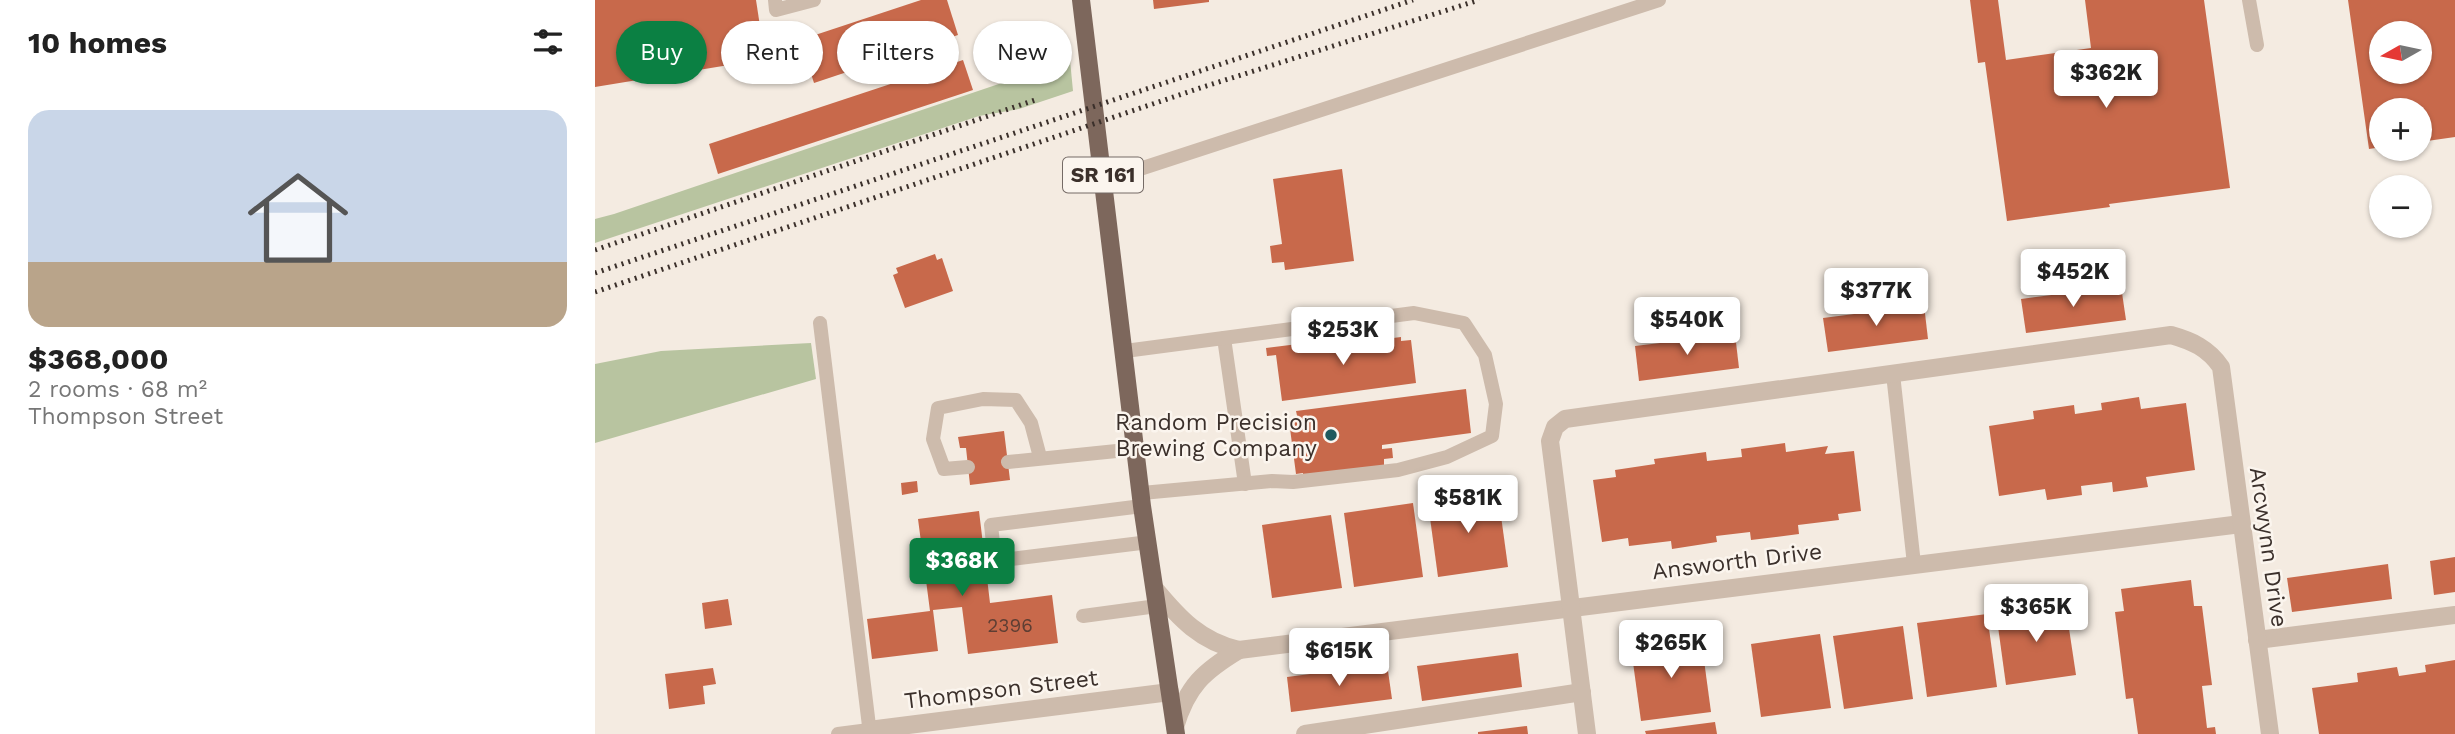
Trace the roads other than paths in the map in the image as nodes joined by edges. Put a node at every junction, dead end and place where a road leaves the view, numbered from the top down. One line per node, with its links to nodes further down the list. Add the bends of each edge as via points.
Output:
1 (775, 0): 2 (lane, via 776,9)
2 (814, 0)
3 (1081, 0): 7 (main road, SR 161)
4 (1659, 0): 7 (lane)
5 (2249, 0): 6 (lane)
6 (2257, 46)
7 (1103, 181): 10 (main road, SR 161)
8 (820, 323): 30 (lane)
9 (1224, 338): 10 (lane); 16 (lane); 16 (lane, via 1414,313 1464,323 1485,355 1496,404 1492,436 1447,457 1398,470)
10 (1125, 351): 12 (main road, SR 161)
11 (1893, 374): 18 (street, Arcwynn Drive, via 2171,335 2192,341 2212,353 2221,366); 20 (lane); 22 (street, via 1565,419 1555,427 1550,441)
12 (1136, 449): 13 (lane); 17 (main road, SR 161)
13 (1040, 457): 14 (lane); 15 (lane, via 1031,423 1016,400 983,399 938,408 933,439 944,469)
14 (1008, 462)
15 (968, 467)
16 (1245, 484): 17 (lane)
17 (1142, 500): 19 (main road, SR 161); 19 (lane, via 991,525 995,561)
18 (2241, 524): 20 (street, Answorth Drive); 25 (street, Arcwynn Drive)
19 (1149, 542): 21 (main road, SR 161)
20 (1915, 564): 22 (street, Answorth Drive)
21 (1156, 598): 24 (lane); 26 (street, Answorth Drive, via 1201,636); 27 (main road, SR 161)
22 (1571, 607): 26 (street, Answorth Drive); 28 (street)
23 (2455, 615): 25 (street)
24 (1083, 616)
25 (2257, 640): 34 (street, Arcwynn Drive)
26 (1239, 650): 29 (street, Answorth Drive, via 1210,668 1189,691)
27 (1170, 692): 29 (main road, SR 161); 30 (street, Thompson Street)
28 (1582, 692): 32 (street); 33 (street)
29 (1175, 731)
30 (870, 732): 31 (lane, Thompson Street)
31 (838, 734)
32 (1305, 734)
33 (1587, 734)
34 (2270, 734)

